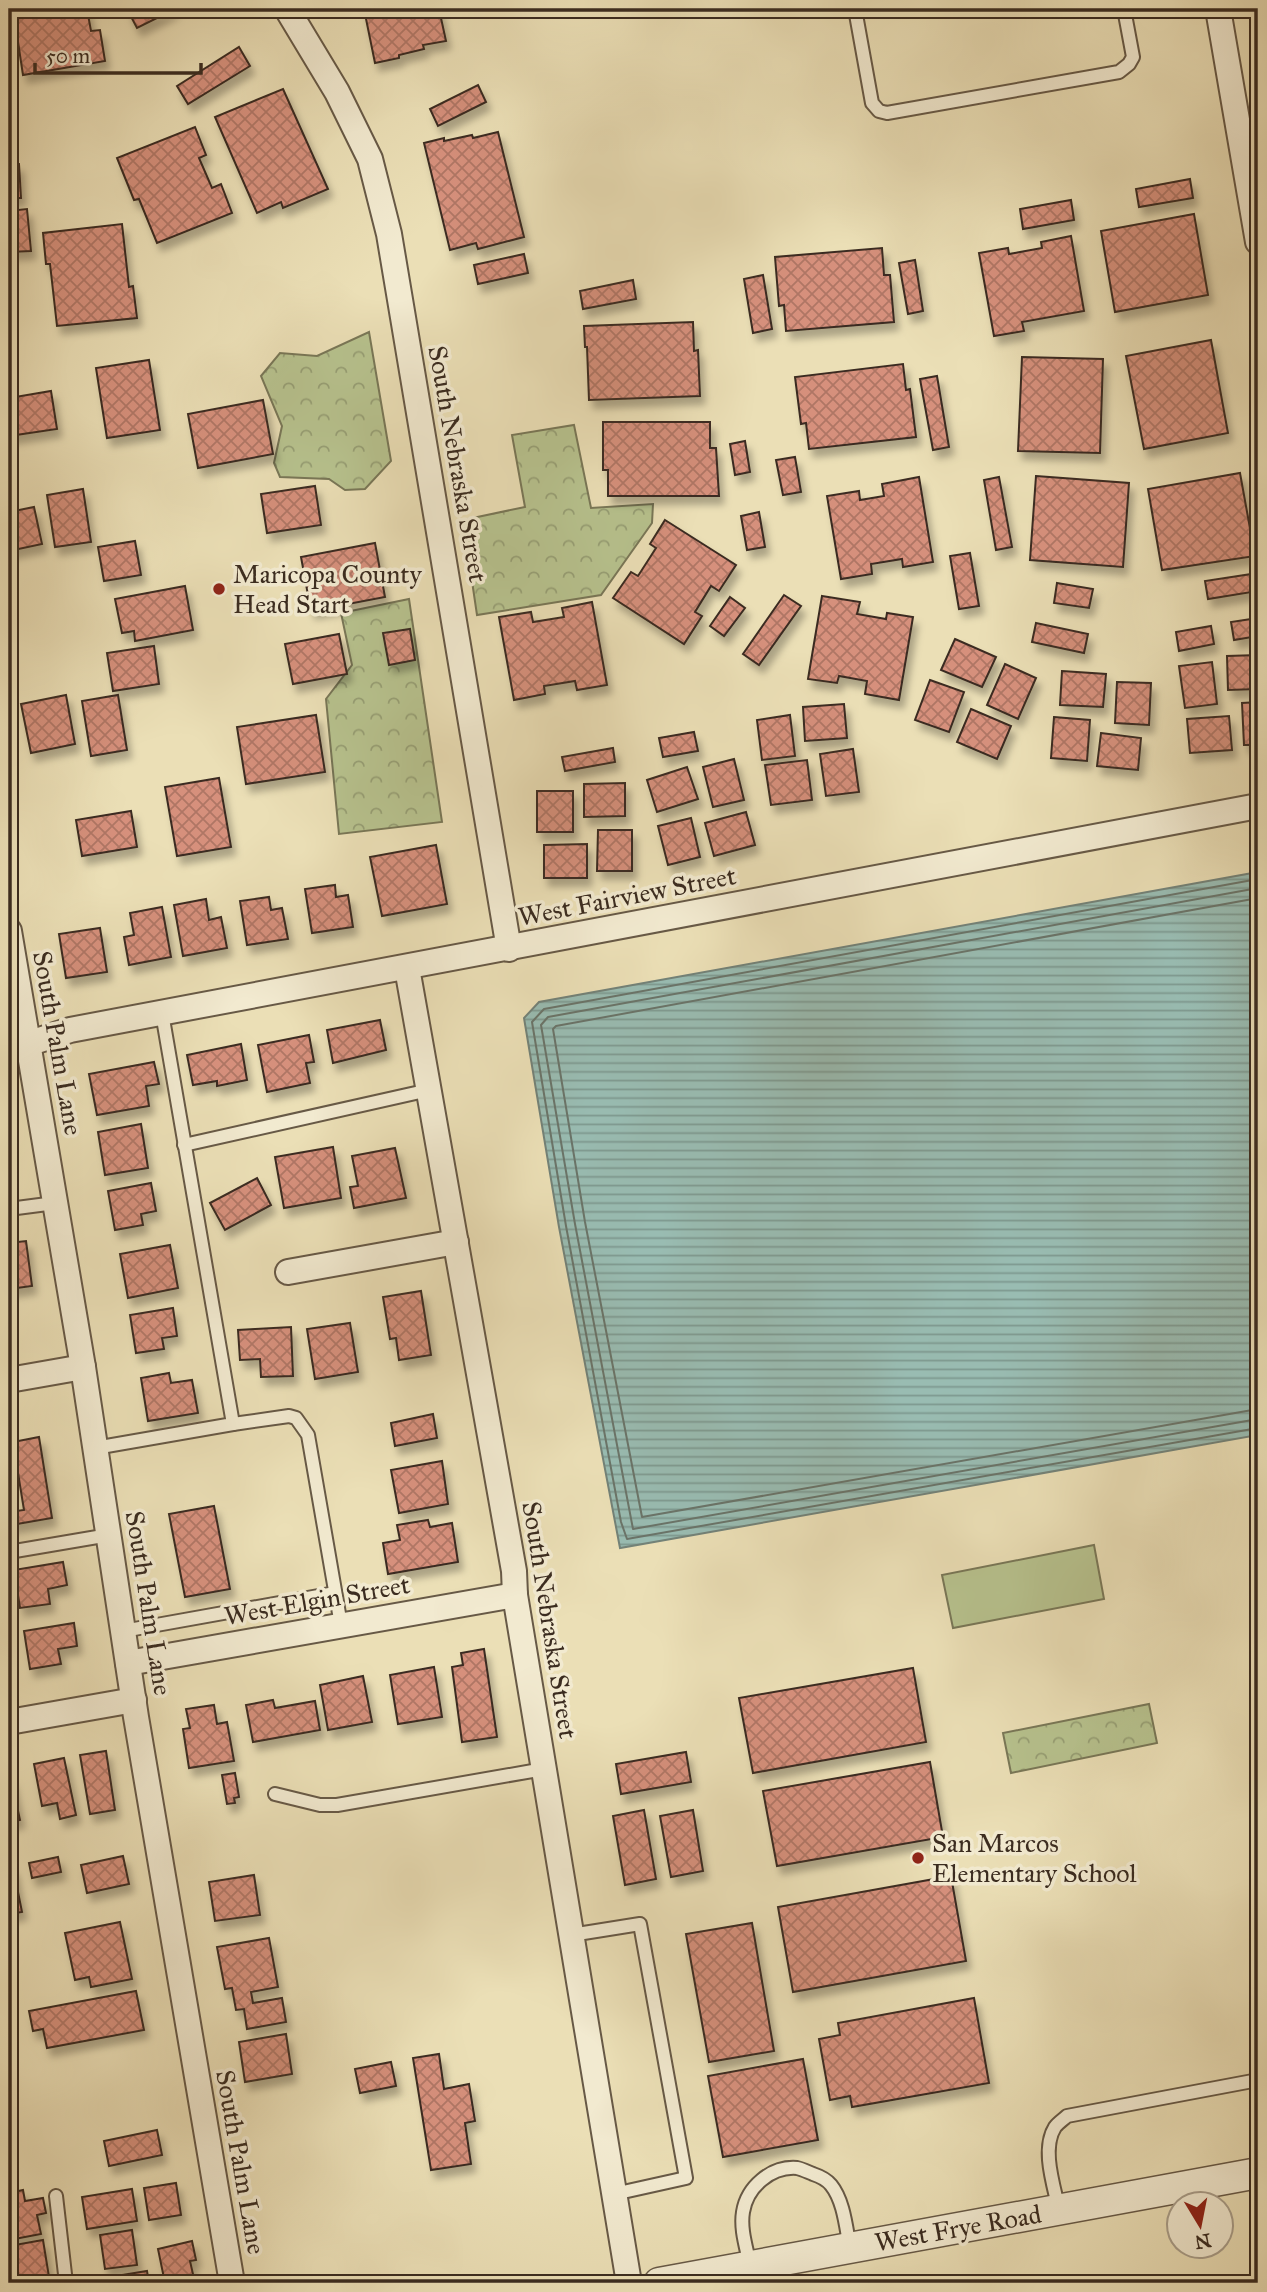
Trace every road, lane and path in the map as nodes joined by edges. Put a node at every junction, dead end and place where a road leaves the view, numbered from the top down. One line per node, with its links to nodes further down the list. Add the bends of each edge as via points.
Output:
1 (287, 9): 8 (street, South Nebraska Street, via 337,92 370,159 389,234)
2 (855, 9): 3 (lane, via 872,103 887,113 1119,72 1133,57)
3 (1124, 9)
4 (1219, 9): 5 (street)
5 (1258, 242)
6 (1258, 806): 8 (street, West Fairview Street)
7 (9, 931): 11 (street, South Palm Lane)
8 (509, 949): 9 (street, West Fairview Street)
9 (407, 968): 10 (street, West Fairview Street); 12 (street, South Nebraska Street)
10 (162, 1013): 11 (street, West Fairview Street, via 54,1034); 13 (lane)
11 (19, 1046): 14 (street, South Palm Lane)
12 (429, 1090): 13 (lane); 16 (street, South Nebraska Street)
13 (184, 1145): 20 (lane)
14 (55, 1203): 15 (lane); 18 (street, South Palm Lane)
15 (9, 1209)
16 (456, 1242): 17 (street); 25 (street, South Nebraska Street)
17 (288, 1272)
18 (83, 1367): 19 (street); 21 (street, South Palm Lane)
19 (9, 1380)
20 (233, 1424): 21 (lane); 24 (lane, via 289,1416 296,1418 308,1435)
21 (95, 1447): 22 (street, South Palm Lane)
22 (109, 1535): 23 (lane); 27 (street, South Palm Lane)
23 (9, 1552)
24 (335, 1593): 26 (lane); 27 (lane)
25 (515, 1595): 26 (street, West Elgin Street); 31 (street, South Nebraska Street)
26 (341, 1625): 28 (street, West Elgin Street)
27 (123, 1631): 28 (street, South Palm Lane)
28 (128, 1663): 29 (street, South Palm Lane)
29 (134, 1700): 30 (street); 42 (street, South Palm Lane)
30 (9, 1722)
31 (544, 1769): 32 (lane, via 337,1805); 33 (street, South Nebraska Street)
32 (275, 1794)
33 (571, 1935): 36 (street, South Nebraska Street); 36 (lane, via 640,1924 686,2178)
34 (1258, 2080): 38 (lane, via 1068,2116 1050,2140)
35 (1258, 2173): 38 (street, West Frye Road)
36 (614, 2194): 43 (street, South Nebraska Street)
37 (56, 2196): 41 (lane)
38 (1059, 2210): 39 (street, West Frye Road)
39 (850, 2248): 40 (street, West Frye Road); 40 (lane, via 840,2202 830,2184 797,2168 776,2171 748,2194 743,2229)
40 (750, 2266): 44 (street, West Frye Road)
41 (66, 2283)
42 (232, 2283)
43 (629, 2283)
44 (659, 2283)

